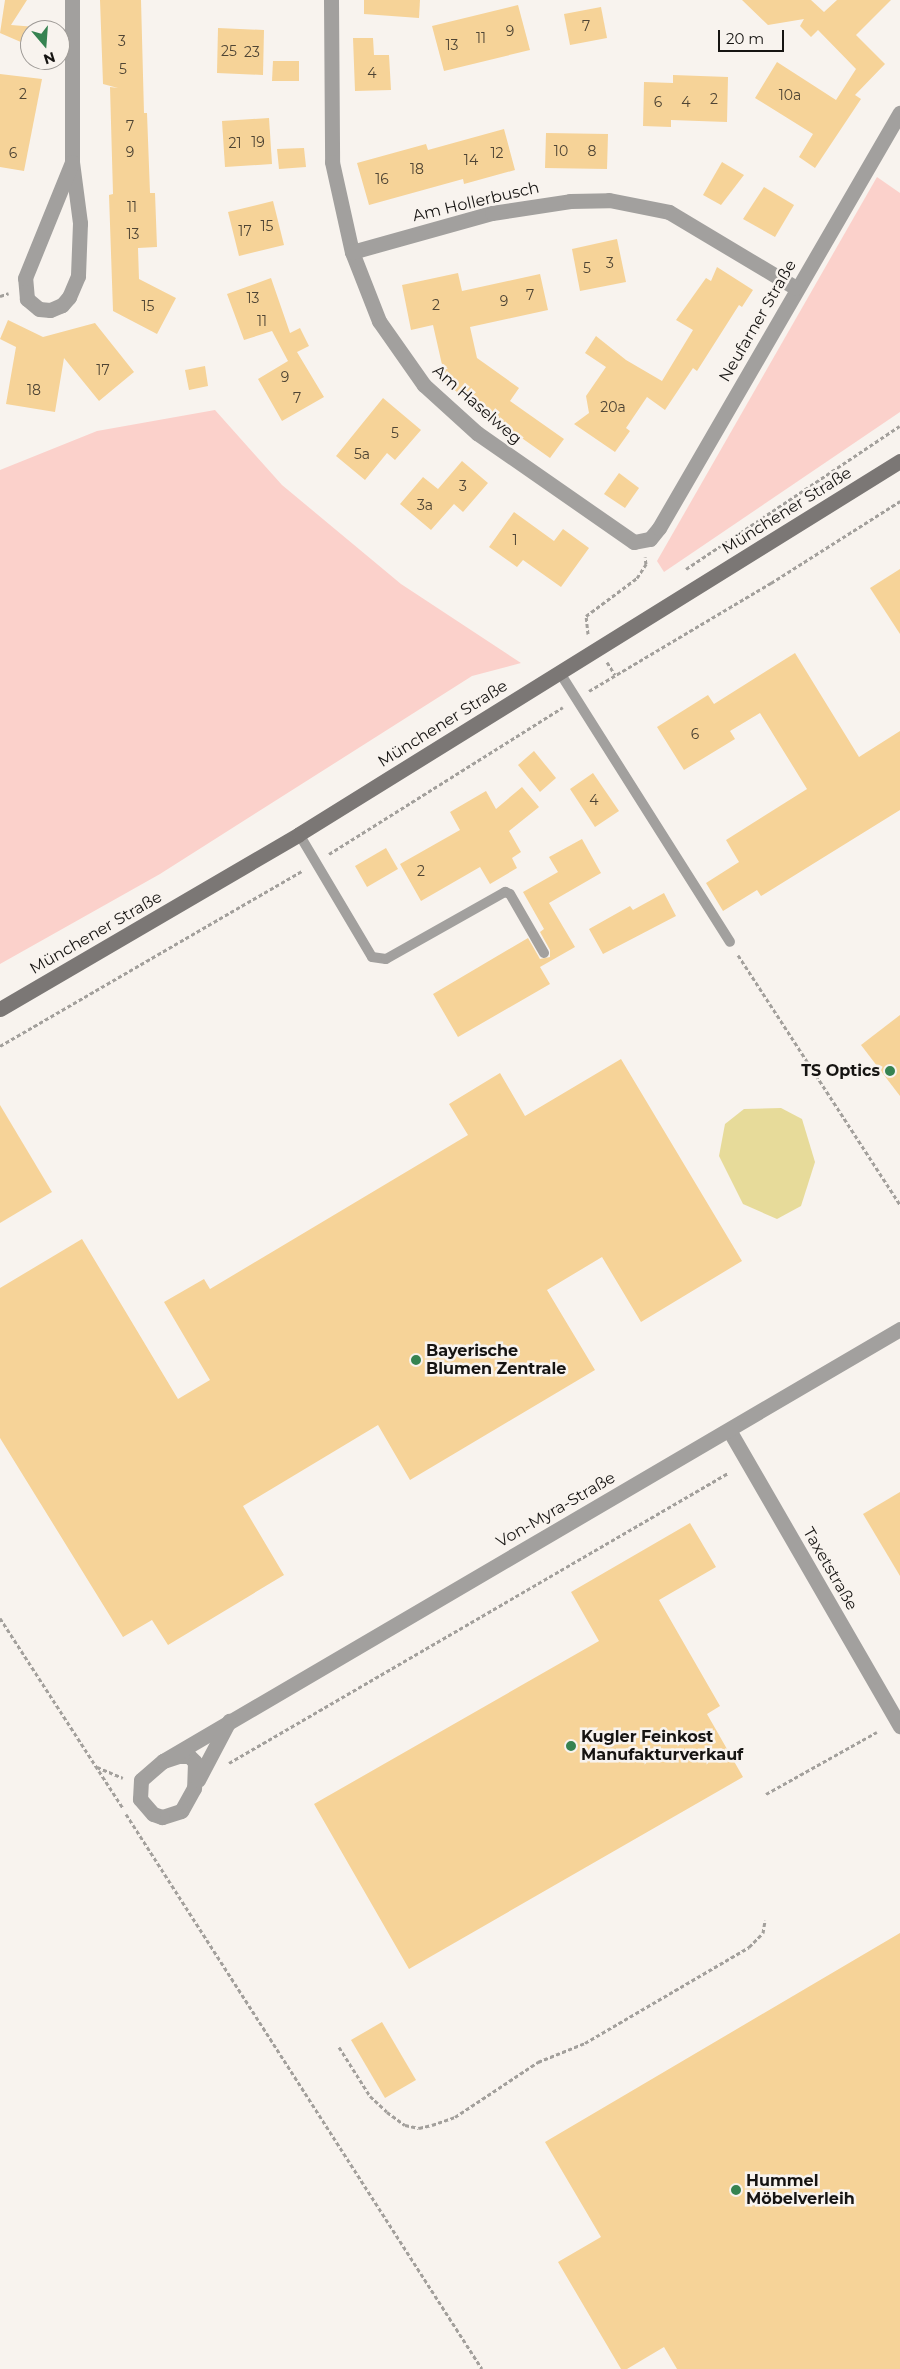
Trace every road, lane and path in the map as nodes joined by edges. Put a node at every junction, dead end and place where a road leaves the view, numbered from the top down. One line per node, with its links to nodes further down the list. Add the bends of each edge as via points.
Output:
1 (72, 0): 4 (street)
2 (331, 0): 5 (street, Am Haselweg, via 332,162)
3 (900, 113): 6 (street, Neufarner Straße)
4 (72, 162): 4 (street, via 25,278 27,299 39,309 50,310 62,305 78,276 80,223)
5 (352, 252): 6 (street, Am Hollerbusch, via 492,213 570,201 609,200 669,212); 10 (street, Am Haselweg, via 379,321 424,386 514,460 570,496 625,539)
6 (796, 288): 10 (street, Neufarner Straße, via 659,528)
7 (900, 426): 11 (path)
8 (900, 461): 13 (street, Münchener Straße)
9 (900, 501): 14 (path, via 771,583)
10 (643, 542): 12 (path, via 646,564 637,578 586,616 588,635)
11 (678, 575)
12 (596, 630)
13 (560, 673): 14 (lane); 15 (street, Münchener Straße)
14 (576, 699): 16 (path); 17 (lane)
15 (299, 834): 16 (lane); 19 (street, Münchener Straße)
16 (315, 863): 18 (lane, via 372,957 386,959 505,892 510,894); 20 (path)
17 (730, 942): 21 (path)
18 (544, 953)
19 (0, 1009)
20 (0, 1046)
21 (900, 1204)
22 (900, 1329): 23 (street, Von-Myra-Straße)
23 (729, 1430): 26 (street, Von-Myra-Straße); 27 (street, Taxetstraße)
24 (728, 1473): 31 (path, via 214,1771)
25 (0, 1618): 30 (path)
26 (229, 1719): 29 (street, Von-Myra-Straße); 31 (street, Von-Myra-Straße)
27 (900, 1726)
28 (877, 1732): 34 (path)
29 (163, 1761): 33 (street, Von-Myra-Straße, via 189,1756 195,1762 197,1772); 33 (street, Von-Myra-Straße, via 141,1780 139,1790 145,1808 162,1817 172,1816 187,1804)
30 (96, 1767): 32 (path); 37 (path)
31 (202, 1773): 33 (street, Von-Myra-Straße)
32 (124, 1779)
33 (194, 1788)
34 (766, 1794)
35 (765, 1920): 36 (path, via 764,1933 749,1948 585,2043 538,2062 455,2117 432,2125 419,2128 405,2125 387,2112 370,2096)
36 (339, 2047)
37 (482, 2369)

